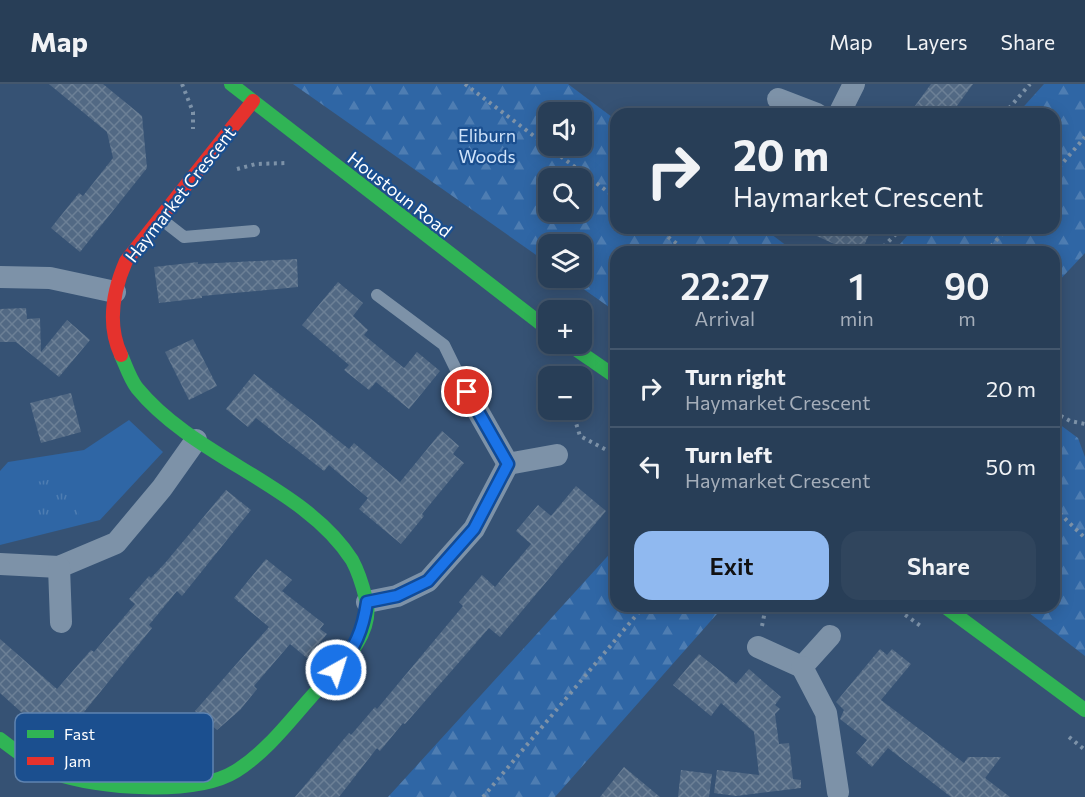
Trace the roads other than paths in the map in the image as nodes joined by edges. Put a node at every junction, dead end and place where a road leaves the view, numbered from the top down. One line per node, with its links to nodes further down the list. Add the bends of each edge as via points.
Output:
1 (231, 84): 4 (street, Houstoun Road)
2 (854, 84): 6 (street)
3 (778, 99): 5 (street)
4 (253, 101): 7 (street, Haymarket Crescent); 12 (street, Houstoun Road)
5 (801, 108)
6 (841, 108)
7 (161, 219): 8 (lane, via 184,237); 10 (street, Haymarket Crescent, via 126,261)
8 (254, 231)
9 (0, 277): 10 (street, via 50,278)
10 (116, 292): 16 (street, Haymarket Crescent, via 112,327 121,363 141,395)
11 (377, 295): 15 (lane, via 444,345)
12 (538, 321)
13 (583, 354): 14 (street)
14 (610, 373)
15 (467, 392): 18 (street)
16 (196, 440): 20 (street, via 116,543); 21 (street, Haymarket Crescent, via 326,527 353,563)
17 (557, 455): 18 (street)
18 (508, 464): 21 (street, via 474,529 428,581 397,596)
19 (0, 564): 20 (street)
20 (59, 567): 23 (street)
21 (367, 602): 30 (street, via 363,627 351,654 273,737 238,769)
22 (952, 612): 27 (street)
23 (61, 622)
24 (830, 636): 26 (street)
25 (758, 647): 26 (street)
26 (802, 667): 34 (street, via 826,713)
27 (1085, 710)
28 (0, 738): 29 (street)
29 (15, 750)
30 (213, 781)
31 (111, 782): 33 (street)
32 (210, 782): 33 (street)
33 (180, 792)
34 (840, 795)

